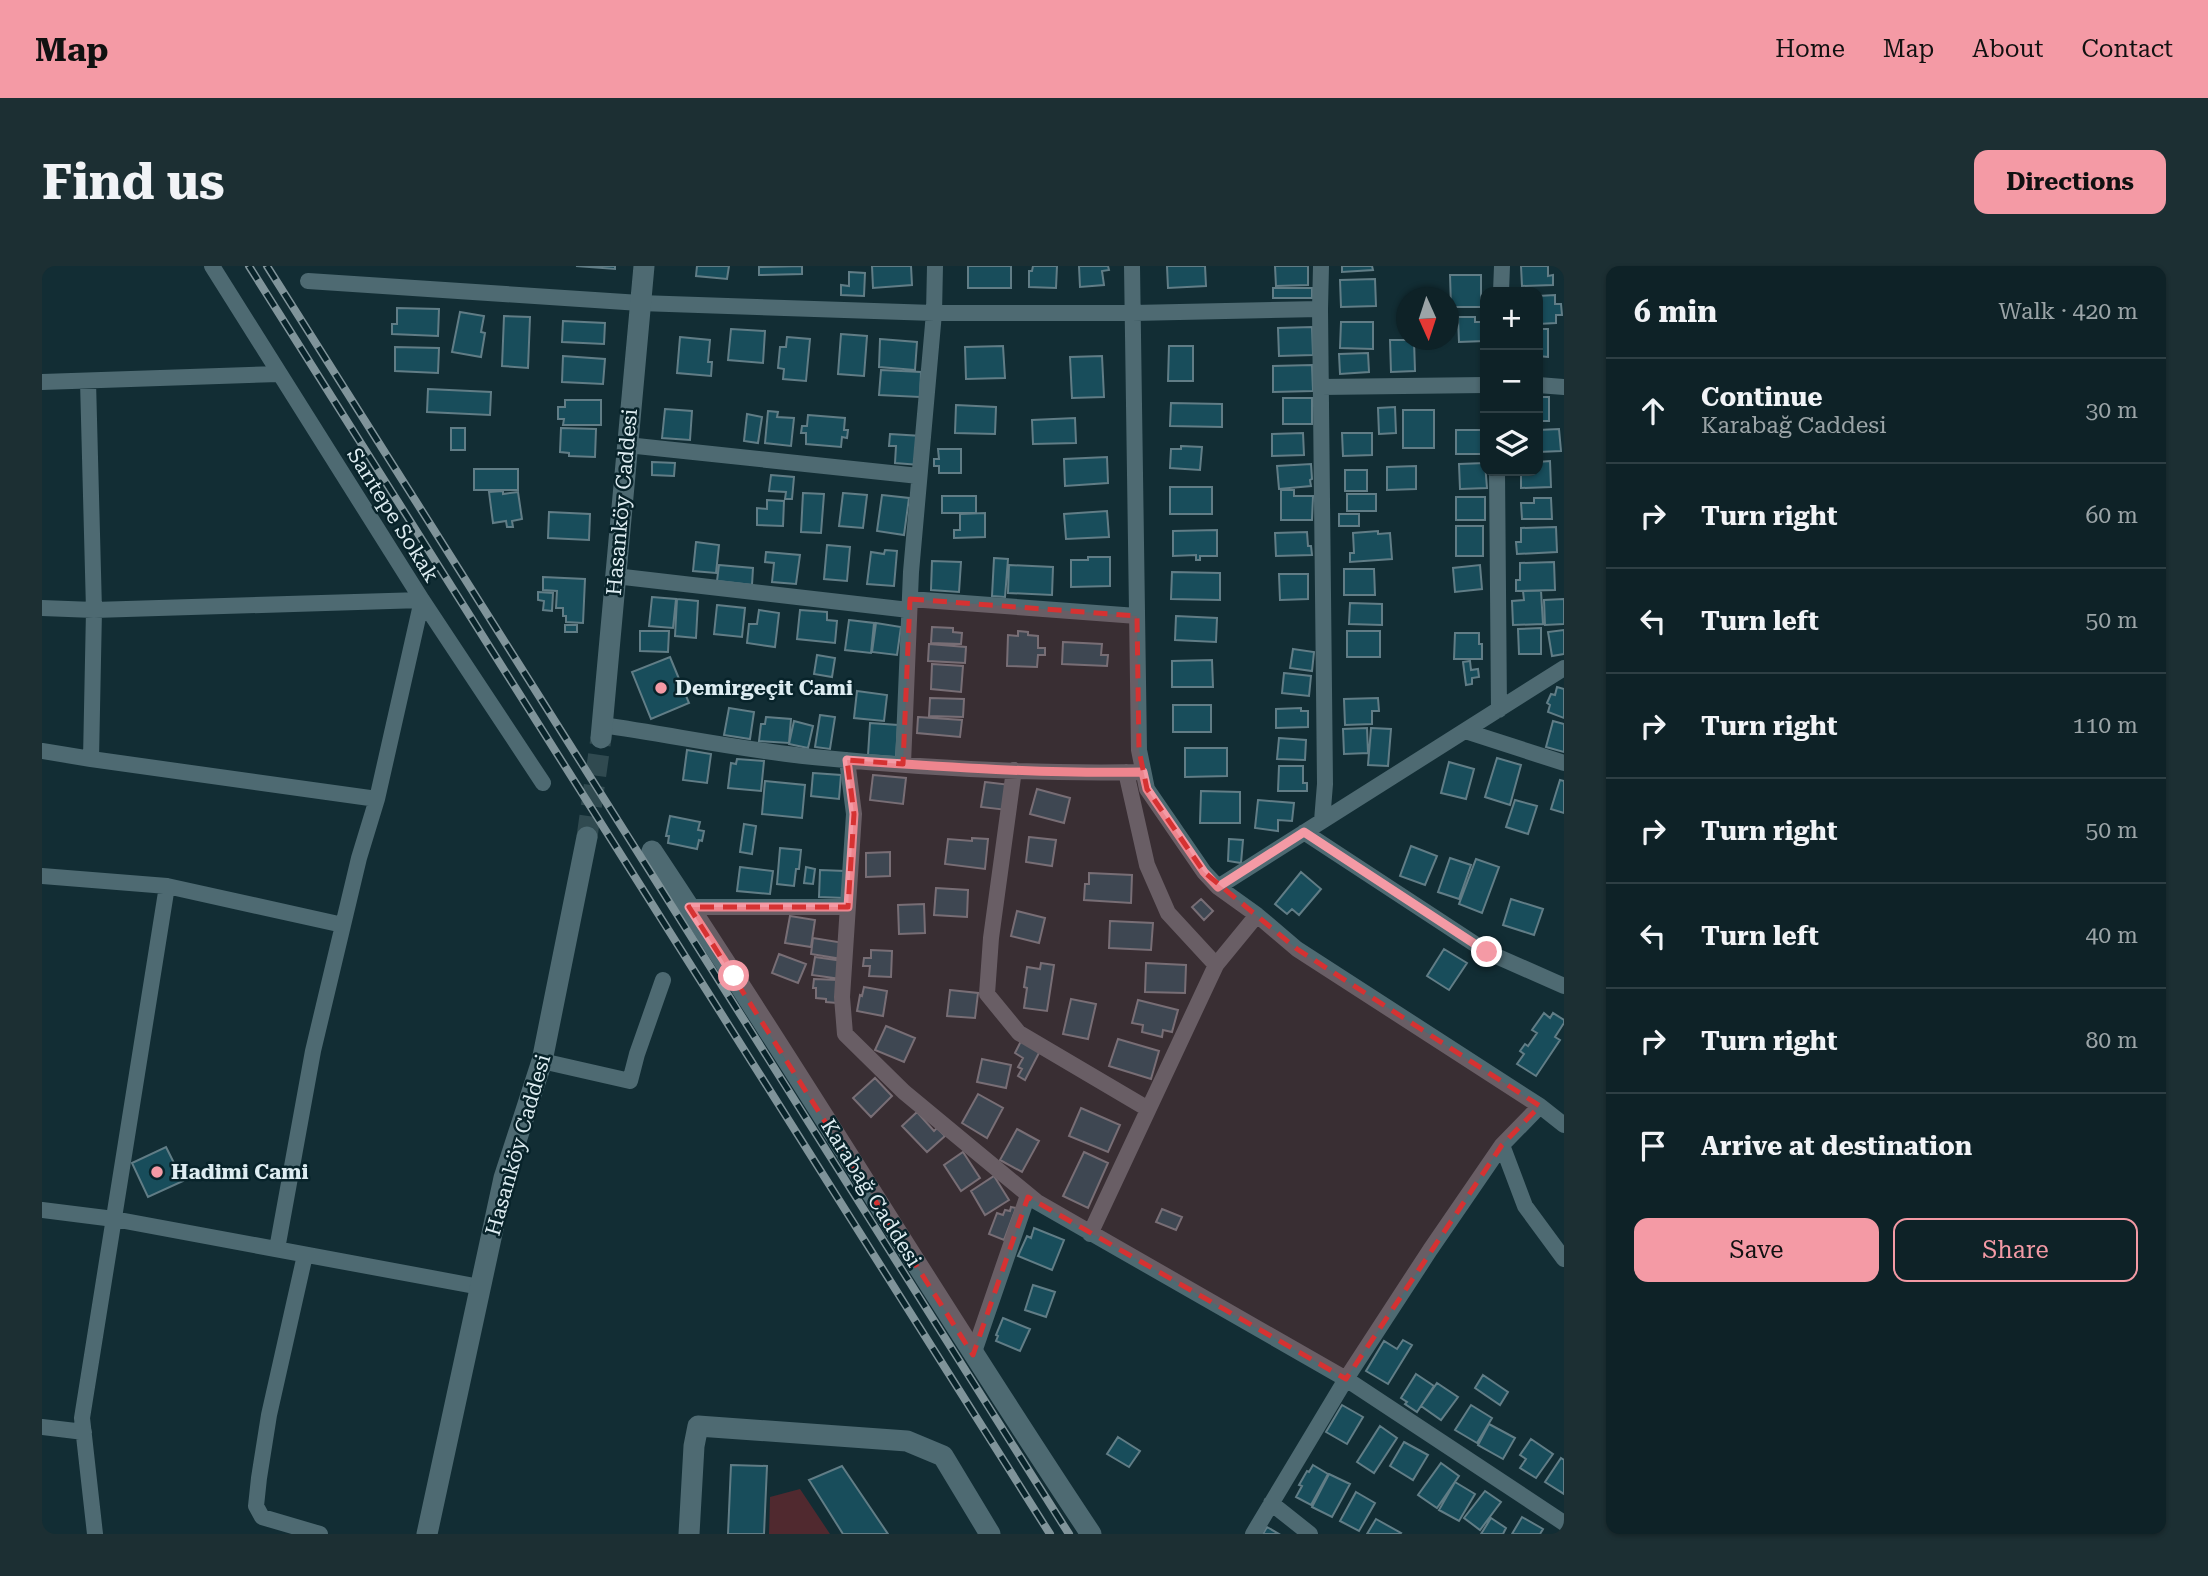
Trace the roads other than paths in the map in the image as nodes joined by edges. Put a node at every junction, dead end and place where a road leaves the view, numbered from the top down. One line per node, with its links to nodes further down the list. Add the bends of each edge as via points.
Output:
1 (212, 266): 13 (street, Sarıtepe Sokak)
2 (643, 266): 9 (street, Hasanköy Caddesi)
3 (935, 266): 11 (street)
4 (1132, 266): 12 (street)
5 (1321, 266): 10 (street)
6 (1502, 266): 8 (street)
7 (308, 281): 9 (street)
8 (1501, 287)
9 (640, 303): 11 (street); 20 (street, Hasanköy Caddesi)
10 (1320, 309): 12 (street); 18 (street)
11 (934, 313): 12 (street); 21 (street)
12 (1133, 313): 28 (street)
13 (279, 374): 14 (street); 24 (street, Sarıtepe Sokak)
14 (88, 381): 15 (street); 27 (street)
15 (42, 382)
16 (1480, 385): 18 (street)
17 (1543, 386): 19 (street)
18 (1321, 387): 43 (street)
19 (1564, 387)
20 (627, 445): 21 (street); 23 (street, Hasanköy Caddesi)
21 (919, 476): 25 (street)
22 (1497, 476): 30 (street)
23 (615, 576): 25 (street); 31 (street, Hasanköy Caddesi)
24 (422, 600): 27 (street); 41 (street, Sarıtepe Sokak); 42 (street)
25 (909, 605): 28 (street); 37 (street)
26 (42, 608): 27 (street)
27 (94, 610): 34 (street)
28 (1137, 616): 40 (street)
29 (1564, 668): 30 (street)
30 (1499, 710): 32 (street)
31 (601, 731): 35 (street)
32 (1465, 731): 36 (street); 43 (street)
33 (42, 751): 34 (street)
34 (91, 759): 42 (street)
35 (847, 760): 37 (street); 51 (street, via 854,814)
36 (1564, 763)
37 (903, 764): 38 (street)
38 (1014, 770): 39 (street); 59 (street, via 987,994 1019,1033)
39 (1126, 772): 40 (street); 54 (street, via 1147,865 1168,913)
40 (1143, 772): 49 (street, via 1147,789)
41 (543, 783)
42 (377, 799): 53 (street)
43 (1322, 821): 44 (street)
44 (1304, 832): 49 (street); 56 (street, via 1487,952)
45 (587, 837): 57 (street, Hasanköy Caddesi)
46 (652, 851): 50 (street, Karabağ Caddesi)
47 (42, 876): 48 (street)
48 (167, 886): 53 (street); 64 (street)
49 (1218, 887): 52 (street)
50 (689, 907): 51 (street); 70 (street, Karabağ Caddesi)
51 (848, 907): 62 (street, via 842,997 845,1034 904,1092)
52 (1257, 915): 54 (street); 58 (street, via 1297,949)
53 (343, 925): 66 (street, via 313,1051)
54 (1216, 965): 59 (street)
55 (663, 980): 57 (street, via 630,1081)
56 (1564, 986)
57 (542, 1061): 69 (street, Hasanköy Caddesi, via 504,1178)
58 (1540, 1106): 60 (street); 61 (street)
59 (1148, 1109): 65 (street)
60 (1564, 1125)
61 (1502, 1145): 68 (street, via 1525,1206); 71 (street)
62 (1028, 1195): 65 (street); 70 (street)
63 (42, 1210): 64 (street)
64 (114, 1219): 66 (street); 73 (street, via 82,1418)
65 (1090, 1234): 71 (street)
66 (277, 1249): 67 (street)
67 (305, 1255): 69 (street); 77 (street, via 269,1415 256,1506 262,1517)
68 (1564, 1259)
69 (480, 1287): 78 (street, Hasanköy Caddesi)
70 (973, 1355): 81 (street, Karabağ Caddesi)
71 (1346, 1379): 74 (street); 75 (street)
72 (42, 1427): 73 (street)
73 (84, 1432): 76 (street)
74 (1271, 1503): 82 (street); 83 (street)
75 (1564, 1523)
76 (95, 1534)
77 (320, 1534)
78 (427, 1534)
79 (689, 1534): 80 (street, via 698,1426 907,1441 943,1457)
80 (990, 1534)
81 (1091, 1534)
82 (1253, 1534)
83 (1310, 1534)

